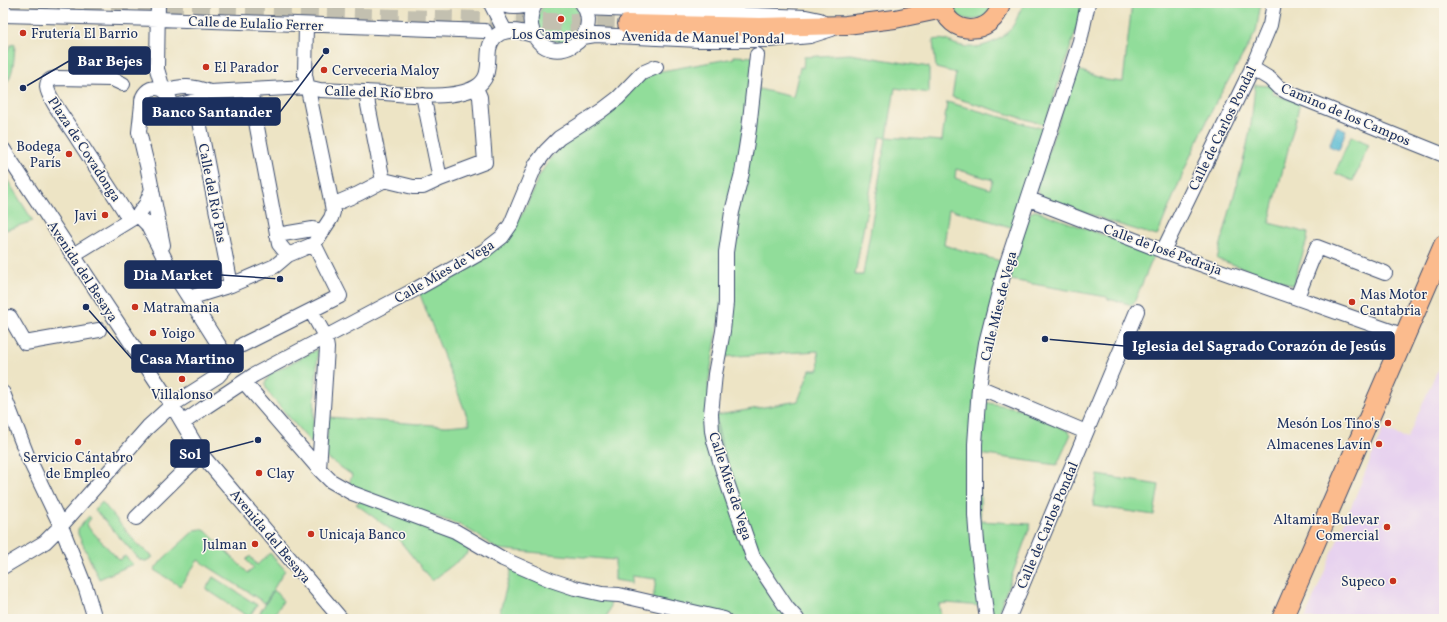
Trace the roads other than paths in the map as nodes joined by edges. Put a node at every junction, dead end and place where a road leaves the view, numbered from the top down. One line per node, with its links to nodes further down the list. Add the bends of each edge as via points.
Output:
1 (3, 3): 12 (street)
2 (158, 3): 14 (street)
3 (492, 3): 19 (street)
4 (498, 3): 5 (street, via 518,8)
5 (533, 3)
6 (536, 3): 20 (street, via 530,22)
7 (1001, 3): 11 (main road, via 992,22 974,29 955,24 948,18)
8 (1088, 3): 43 (street, Calle Mies de Vega, via 1080,41)
9 (1274, 3): 24 (street, Calle de Carlos Pondal, via 1270,25)
10 (584, 5): 17 (street, Avenida de Manuel Pondal, via 806,17); 21 (street, via 588,22)
11 (942, 6): 17 (main road, Avenida de Manuel Pondal, via 895,19)
12 (3, 7)
13 (3, 15): 14 (street, Calle de Eulalio Ferrer)
14 (158, 19): 16 (street, Calle de Eulalio Ferrer); 25 (street)
15 (626, 24): 17 (main road, Avenida de Manuel Pondal, via 760,27)
16 (306, 25): 18 (street, Calle de Eulalio Ferrer); 27 (street)
17 (846, 25): 21 (street, Avenida de Manuel Pondal, via 810,36 769,40)
18 (485, 31)
19 (505, 31): 20 (street); 28 (street, via 493,40 487,75)
20 (535, 36): 21 (street, via 544,45 556,49 568,48)
21 (583, 37)
22 (758, 55): 79 (street, Calle Mies de Vega, via 742,173 732,212 726,252 725,310 715,374 712,431 753,557)
23 (656, 67): 62 (street, Calle Mies de Vega, via 642,73 618,98 560,138 546,151 536,164 512,224 502,237 465,262)
24 (1252, 68): 39 (street, Camino de los Campos, via 1287,92); 50 (street, Calle de Carlos Pondal)
25 (157, 69): 29 (street); 34 (street)
26 (123, 84): 45 (street, Plaza de Covadonga, via 112,79 57,78 51,79 47,86 50,96 67,123)
27 (307, 87): 30 (street, Calle del Río Ebro); 32 (street, Calle del Río Ebro); 44 (street)
28 (476, 88): 33 (street, Calle del Río Ebro, via 461,93); 40 (street, via 480,97 486,162)
29 (164, 90): 31 (street, Calle del Río Ebro, via 195,87); 34 (street, via 154,87); 36 (street, via 170,99)
30 (250, 90): 31 (street, Calle del Río Ebro); 47 (street)
31 (210, 92): 35 (street, Calle del Río Ebro)
32 (367, 92): 33 (street, Calle del Río Ebro); 41 (street)
33 (423, 95): 40 (street)
34 (144, 98): 36 (street, via 143,109 150,115); 38 (street, Plaza de Covadonga, via 139,132)
35 (195, 101): 36 (street, Calle del Río Ebro); 55 (street, Calle del Río Pas)
36 (164, 112): 38 (street, Plaza de Covadonga, via 146,132)
37 (3, 149): 51 (street, Avenida del Besaya)
38 (144, 150): 42 (street, Plaza de Covadonga)
39 (1444, 155)
40 (440, 179): 41 (street, via 423,187)
41 (383, 182): 44 (street)
42 (152, 190): 45 (street, via 146,204); 53 (street, Plaza de Covadonga)
43 (1029, 199): 50 (street, Calle de José Pedraja); 66 (street, Calle Mies de Vega, via 1004,272 986,343)
44 (332, 206): 46 (street, via 331,218)
45 (134, 217): 51 (street); 53 (street, Plaza de Covadonga, via 147,224)
46 (323, 231): 47 (street, via 313,229); 48 (street)
47 (277, 235): 52 (street, via 279,244)
48 (314, 244): 52 (street); 58 (street, via 340,296)
49 (1444, 245): 63 (highway)
50 (1163, 251): 56 (street, Calle de José Pedraja)
51 (73, 255): 68 (street, Avenida del Besaya)
52 (288, 255): 55 (street, via 274,266)
53 (167, 263): 57 (street, Plaza de Covadonga)
54 (1385, 273): 56 (street, via 1317,247)
55 (231, 285): 57 (street)
56 (1297, 297): 63 (street, Calle de José Pedraja)
57 (189, 298): 68 (street, Plaza de Covadonga, via 228,362 218,376)
58 (311, 311): 62 (street); 64 (street)
59 (1137, 311): 70 (street, Calle de Carlos Pondal)
60 (3, 321): 61 (street, via 10,317 26,343)
61 (99, 330)
62 (325, 336): 65 (street, Calle Mies de Vega); 72 (street, via 327,348)
63 (1405, 336): 82 (highway)
64 (242, 345)
65 (244, 382): 69 (street, Calle Mies de Vega); 72 (street)
66 (979, 387): 70 (street); 80 (street, Calle Mies de Vega, via 974,444 975,515 976,543)
67 (3, 393): 74 (street, via 27,455)
68 (172, 405): 69 (street, Avenida del Besaya); 74 (street, via 148,427)
69 (183, 423): 71 (street, Avenida del Besaya)
70 (1086, 432): 81 (street, Calle de Carlos Pondal)
71 (201, 454): 73 (street); 77 (street, Avenida del Besaya)
72 (319, 469): 78 (street, via 331,481 352,493 455,531 503,559 551,580 575,588 619,595)
73 (136, 518)
74 (61, 526): 75 (street, via 45,542); 76 (street)
75 (3, 567)
76 (95, 619)
77 (341, 619)
78 (724, 619)
79 (797, 619)
80 (987, 619)
81 (1008, 619)
82 (1282, 619)

